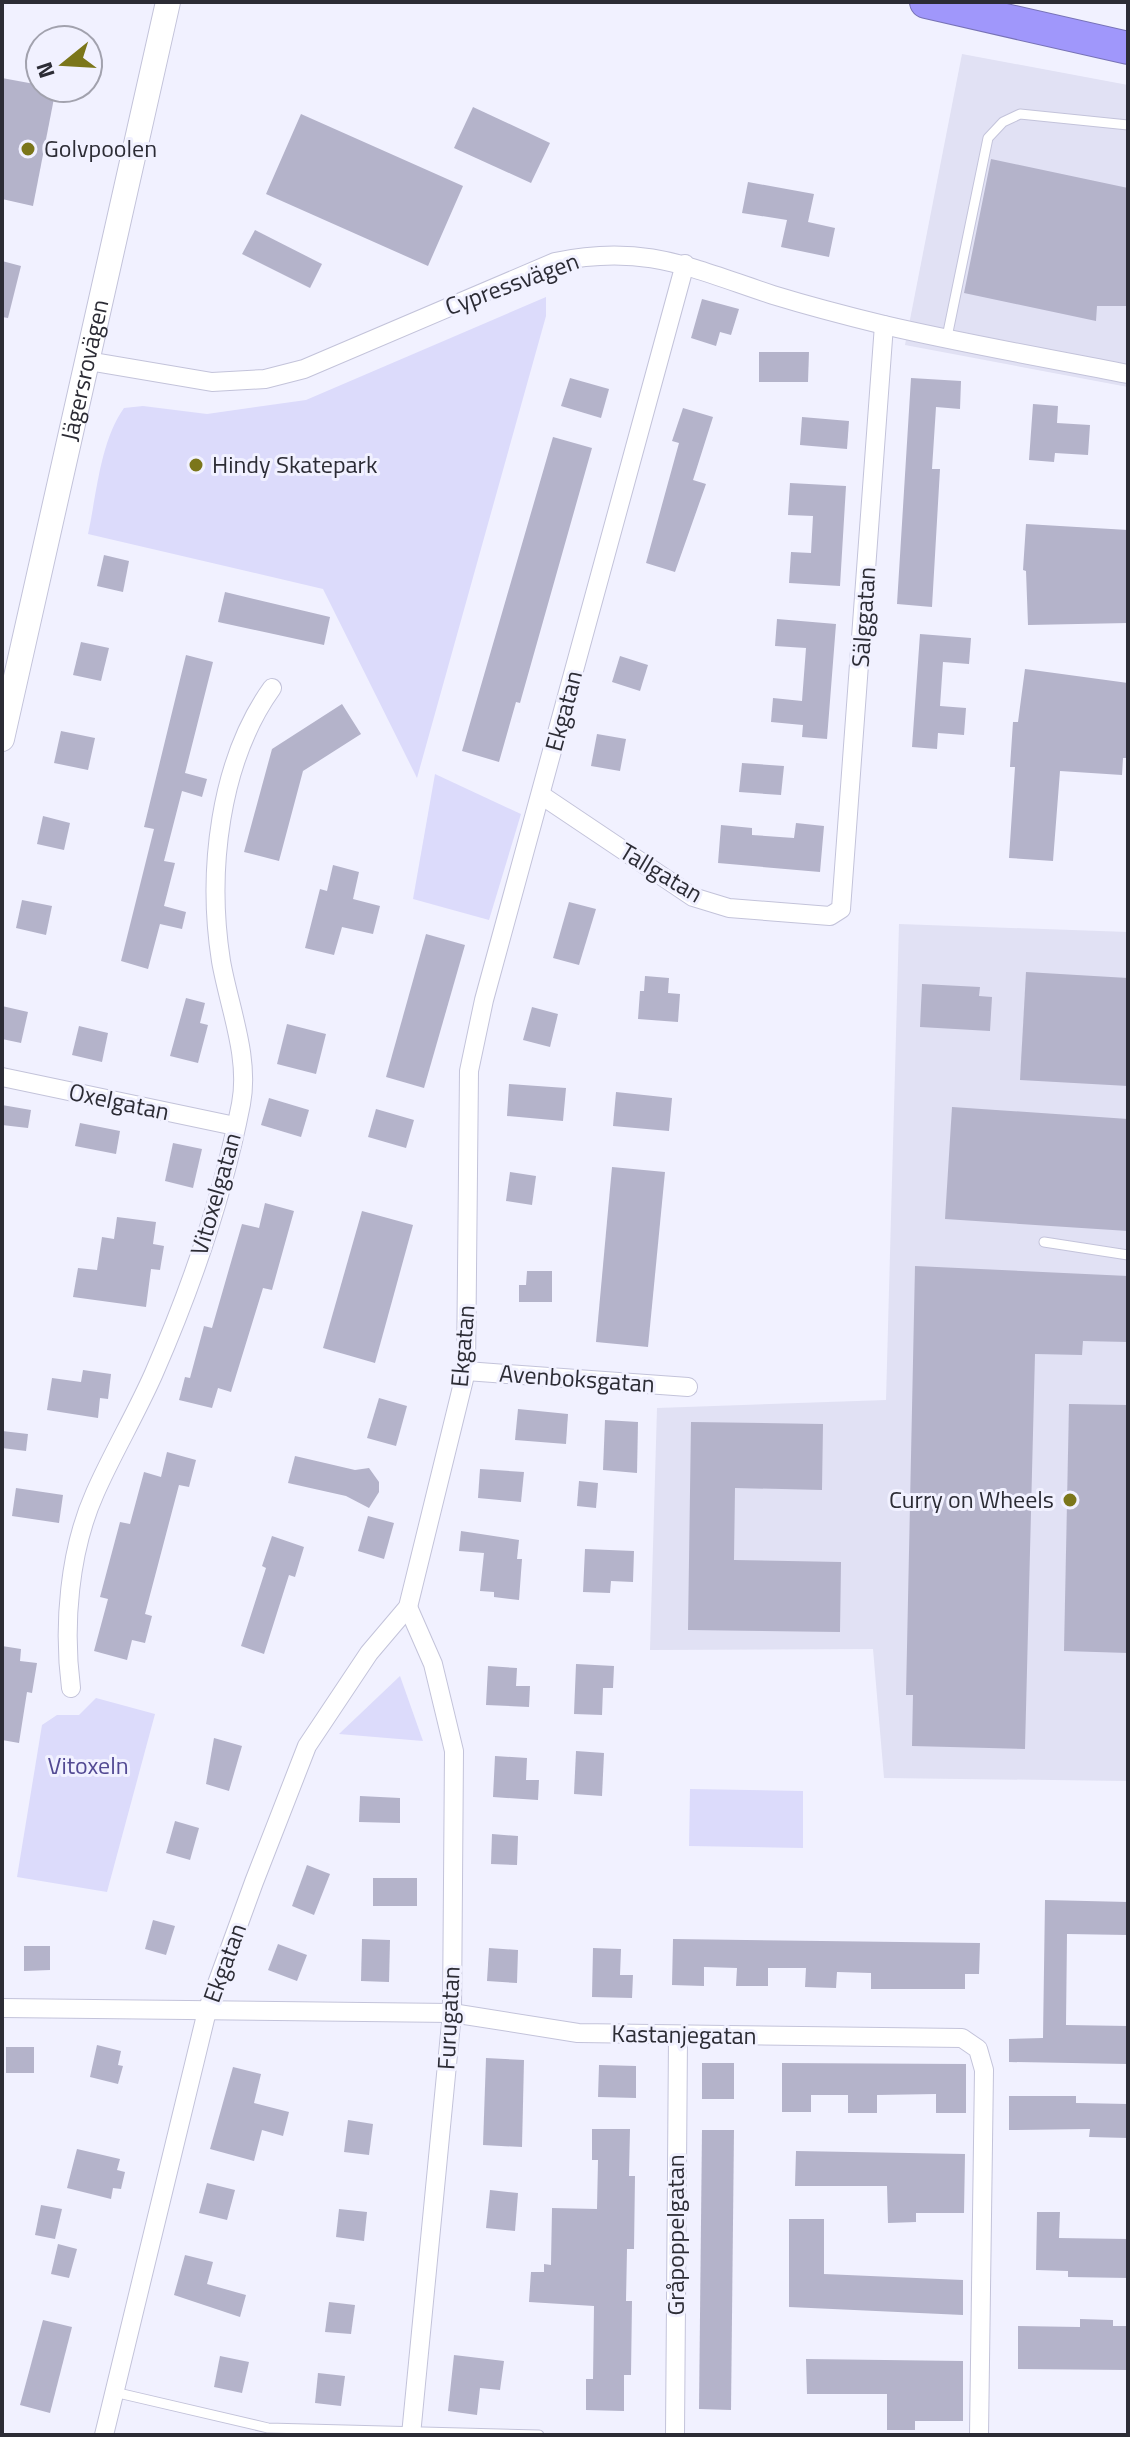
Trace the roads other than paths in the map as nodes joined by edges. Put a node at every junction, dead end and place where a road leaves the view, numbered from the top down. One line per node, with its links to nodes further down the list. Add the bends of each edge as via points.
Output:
1 (168, 2): 10 (street, Jägersrovägen)
2 (926, 2): 5 (highway)
3 (936, 2): 4 (highway)
4 (1128, 28)
5 (1128, 48)
6 (1128, 125): 9 (lane, via 1020,114 988,138)
7 (685, 264): 8 (street, Cypressvägen); 10 (street, Cypressvägen, via 628,254 555,262 304,369 265,379 212,382); 14 (street, Ekgatan)
8 (884, 325): 9 (street, Cypressvägen); 15 (street, Sälggatan)
9 (947, 337): 11 (street, Cypressvägen)
10 (88, 361): 13 (street, Jägersrovägen)
11 (1128, 374)
12 (272, 688): 17 (street, Vitoxelgatan, via 252,716 223,809 215,888 221,959 241,1055 242,1100)
13 (2, 739)
14 (541, 795): 15 (street, Tallgatan, via 693,897 729,908 830,916); 20 (street, Ekgatan, via 469,1071)
15 (841, 909)
16 (2, 1077): 17 (street, Oxelgatan)
17 (235, 1126): 23 (street, Vitoxelgatan, via 193,1274 79,1540 66,1651)
18 (1044, 1242): 19 (lane)
19 (1128, 1255)
20 (466, 1371): 21 (street, Avenboksgatan); 22 (street, Ekgatan)
21 (688, 1387)
22 (408, 1607): 25 (street, Ekgatan, via 369,1653 307,1746); 26 (street, Furugatan, via 433,1664 453,1738)
23 (71, 1688)
24 (2, 2008): 25 (street, Kastanjegatan)
25 (207, 2011): 26 (street, Kastanjegatan); 28 (street, Ekgatan)
26 (452, 2013): 27 (street, Kastanjegatan, via 578,2033); 29 (street, Furugatan)
27 (678, 2036): 32 (street, Gråpoppelgatan); 33 (street, Kastanjegatan, via 962,2038 978,2049 984,2070)
28 (114, 2392): 29 (lane, via 268,2428); 30 (street, Ekgatan)
29 (412, 2434): 31 (lane)
30 (104, 2435)
31 (539, 2435)
32 (675, 2435)
33 (979, 2435)

